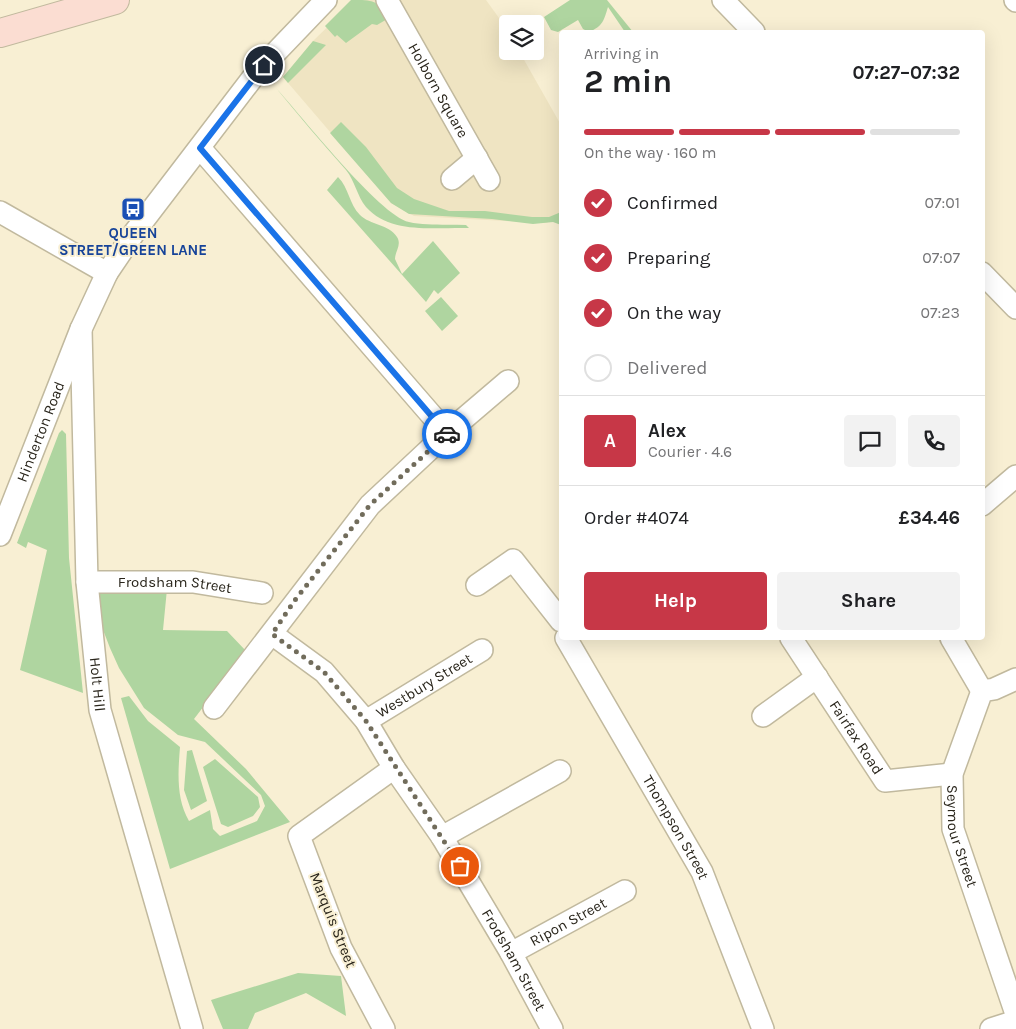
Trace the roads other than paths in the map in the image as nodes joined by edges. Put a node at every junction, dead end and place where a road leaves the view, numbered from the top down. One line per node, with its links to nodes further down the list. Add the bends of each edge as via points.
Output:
1 (115, 0): 6 (main road)
2 (326, 0): 7 (street, Hinderton Road, via 258,72)
3 (387, 0): 8 (street, Holborn Square)
4 (723, 0): 5 (street)
5 (752, 30)
6 (0, 33)
7 (200, 148): 12 (street, Hinderton Road, via 134,232); 17 (street)
8 (477, 158): 9 (street); 10 (street, Holborn Square)
9 (452, 179)
10 (489, 180)
11 (0, 212): 12 (street)
12 (108, 273): 15 (street, Hinderton Road)
13 (986, 282): 14 (street)
14 (1016, 308)
15 (81, 328): 20 (street, Hinderton Road); 21 (street, Holt Hill)
16 (508, 381): 17 (street)
17 (447, 433): 25 (street, via 370,505)
18 (1016, 476): 19 (street)
19 (985, 502)
20 (0, 535)
21 (87, 582): 23 (street, Frodsham Street, via 193,582); 45 (street, Holt Hill, via 100,710)
22 (477, 585): 24 (street, via 513,560)
23 (262, 593)
24 (559, 618)
25 (272, 634): 33 (street); 35 (street, Frodsham Street, via 324,672)
26 (567, 640): 44 (street, Thompson Street, via 702,872)
27 (792, 640): 30 (street, Fairfax Road)
28 (952, 640): 32 (street)
29 (482, 650): 35 (street, Westbury Street)
30 (817, 677): 34 (street); 38 (street, Fairfax Road, via 885,781)
31 (1016, 680): 32 (street)
32 (982, 691): 38 (street, Seymour Street)
33 (214, 708)
34 (762, 716)
35 (366, 721): 36 (street, Frodsham Street)
36 (394, 768): 39 (street, Frodsham Street); 46 (street, Marquis Street, via 299,836 341,948)
37 (560, 771): 39 (street)
38 (952, 774): 42 (street, Seymour Street, via 953,829)
39 (442, 837): 41 (street, Frodsham Street)
40 (625, 891): 41 (street, Ripon Street)
41 (511, 953): 47 (street, Frodsham Street)
42 (1016, 1014)
43 (1016, 1021): 48 (street)
44 (761, 1028)
45 (192, 1029)
46 (384, 1029)
47 (552, 1029)
48 (991, 1029)

